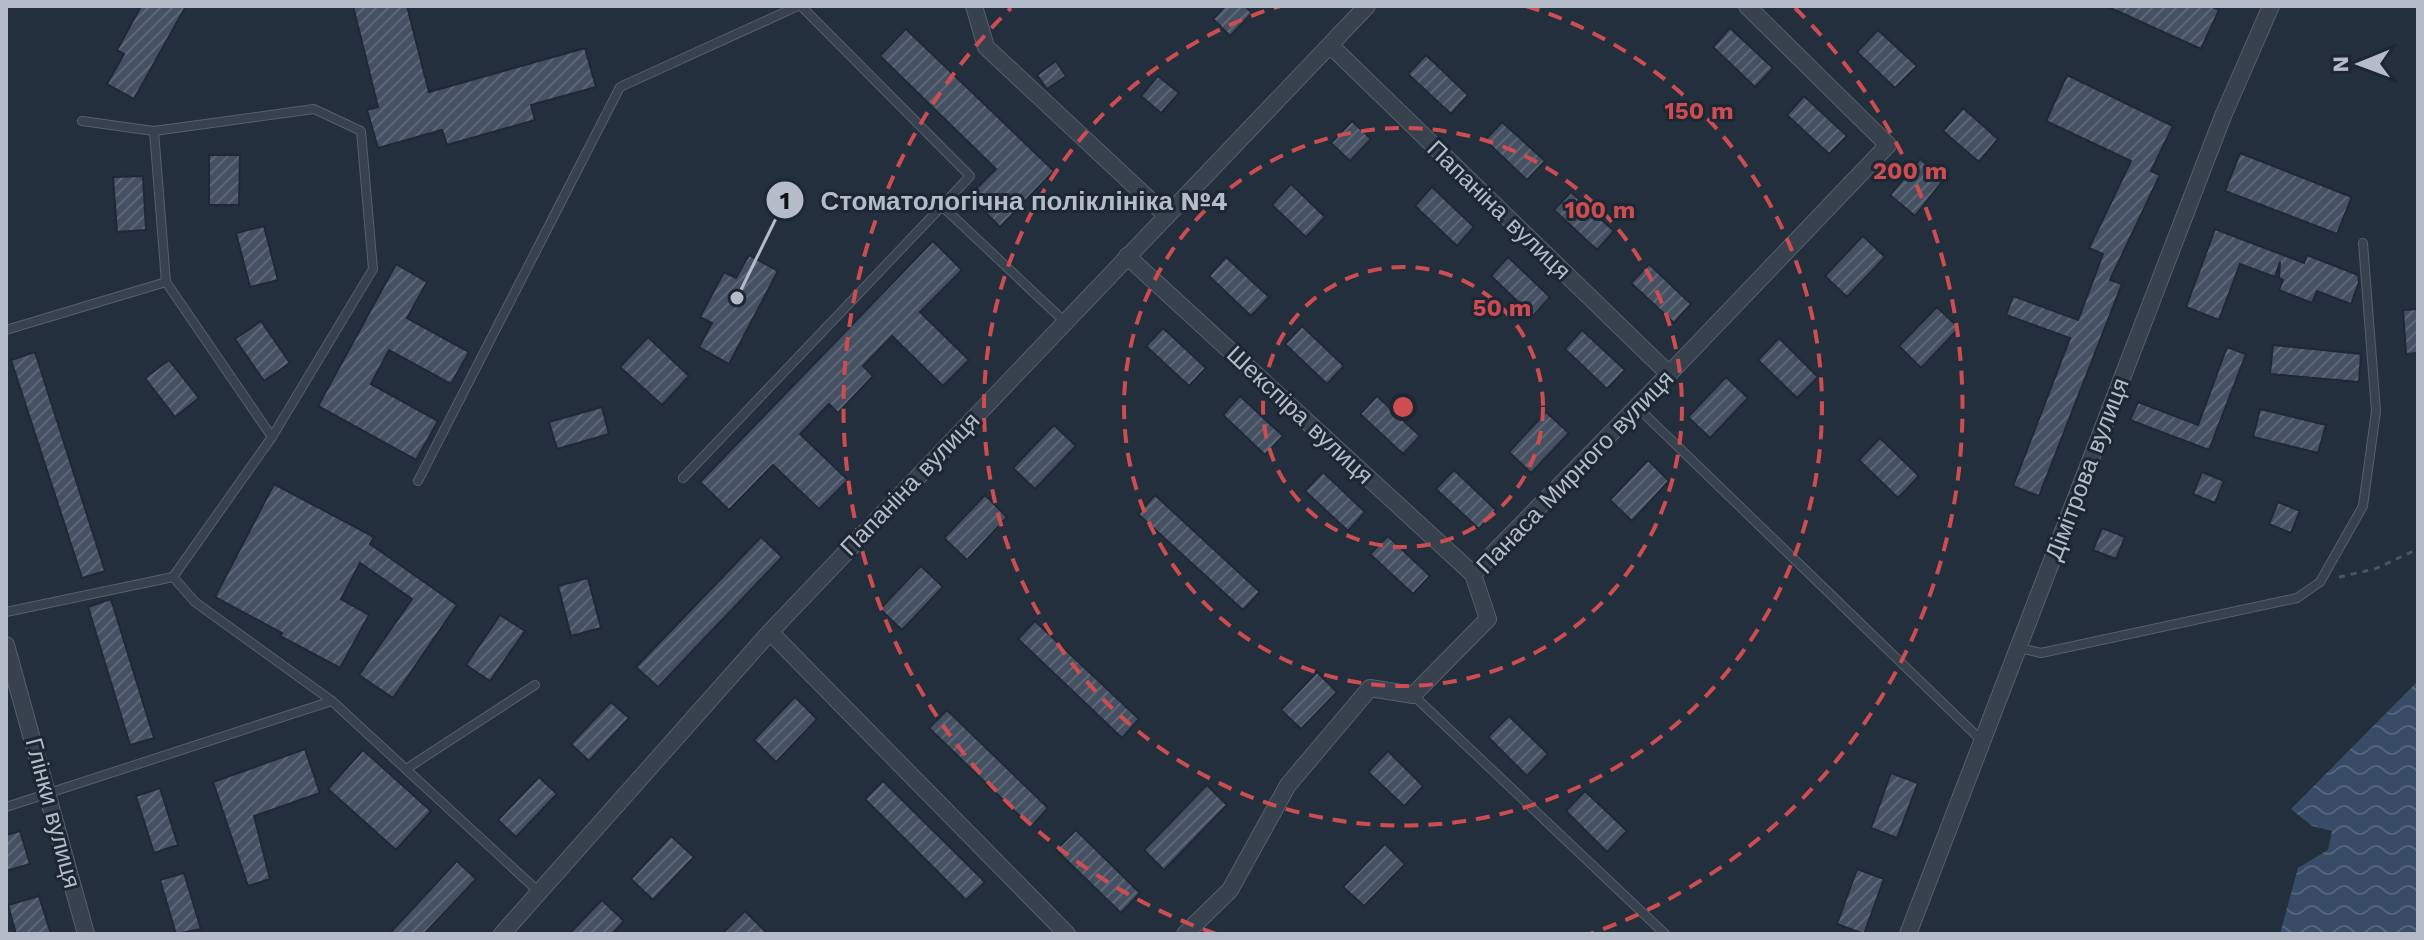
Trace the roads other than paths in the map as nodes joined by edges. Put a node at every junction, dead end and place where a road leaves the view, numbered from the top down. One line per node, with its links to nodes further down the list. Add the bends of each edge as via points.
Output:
1 (800, 6): 9 (lane, via 970,176); 20 (lane, via 620,87)
2 (974, 6): 10 (street, via 986,47)
3 (1367, 6): 6 (street, Папаніна вулиця)
4 (1747, 6): 16 (street, Панаса Мирного вулиця, via 1888,145)
5 (2271, 6): 26 (street, Дімітрова вулиця, via 2223,116)
6 (1330, 45): 10 (street, Папаніна вулиця); 16 (street, Папаніна вулиця)
7 (82, 121): 8 (lane)
8 (154, 131): 13 (lane); 18 (lane, via 314,109 361,131 373,269)
9 (942, 206): 14 (lane); 19 (lane)
10 (1167, 216): 12 (street, Папаніна вулиця)
11 (2363, 243): 26 (lane, via 2376,411 2363,506 2320,582 2297,598 2041,653)
12 (1127, 256): 14 (street, Папаніна вулиця); 21 (street, Шекспіра вулиця)
13 (166, 282): 15 (lane); 18 (lane)
14 (1065, 322): 24 (street, Папаніна вулиця)
15 (6, 330)
16 (1669, 374): 17 (street, Панаса Мирного вулиця)
17 (1637, 407): 21 (street, Панаса Мирного вулиця); 30 (lane)
18 (272, 437): 22 (lane)
19 (683, 478)
20 (418, 481)
21 (1473, 574): 28 (street, Панаса Мирного вулиця, via 1488,619)
22 (173, 577): 23 (lane); 29 (lane, via 195,602)
23 (6, 612)
24 (770, 632): 34 (street, Папаніна вулиця); 37 (street)
25 (6, 645): 32 (street, Глінки вулиця)
26 (2018, 648): 30 (street, Дімітрова вулиця)
27 (535, 685): 31 (lane)
28 (1413, 695): 38 (street, via 1370,688 1288,785 1230,890); 39 (lane)
29 (332, 701): 31 (lane); 32 (lane)
30 (1982, 741): 40 (street, Дімітрова вулиця)
31 (406, 769): 34 (lane)
32 (49, 795): 33 (lane); 35 (street, Глінки вулиця)
33 (6, 807)
34 (539, 892): 36 (street, Папаніна вулиця)
35 (86, 934)
36 (502, 934)
37 (1067, 934)
38 (1185, 934)
39 (1665, 934)
40 (1908, 934)

